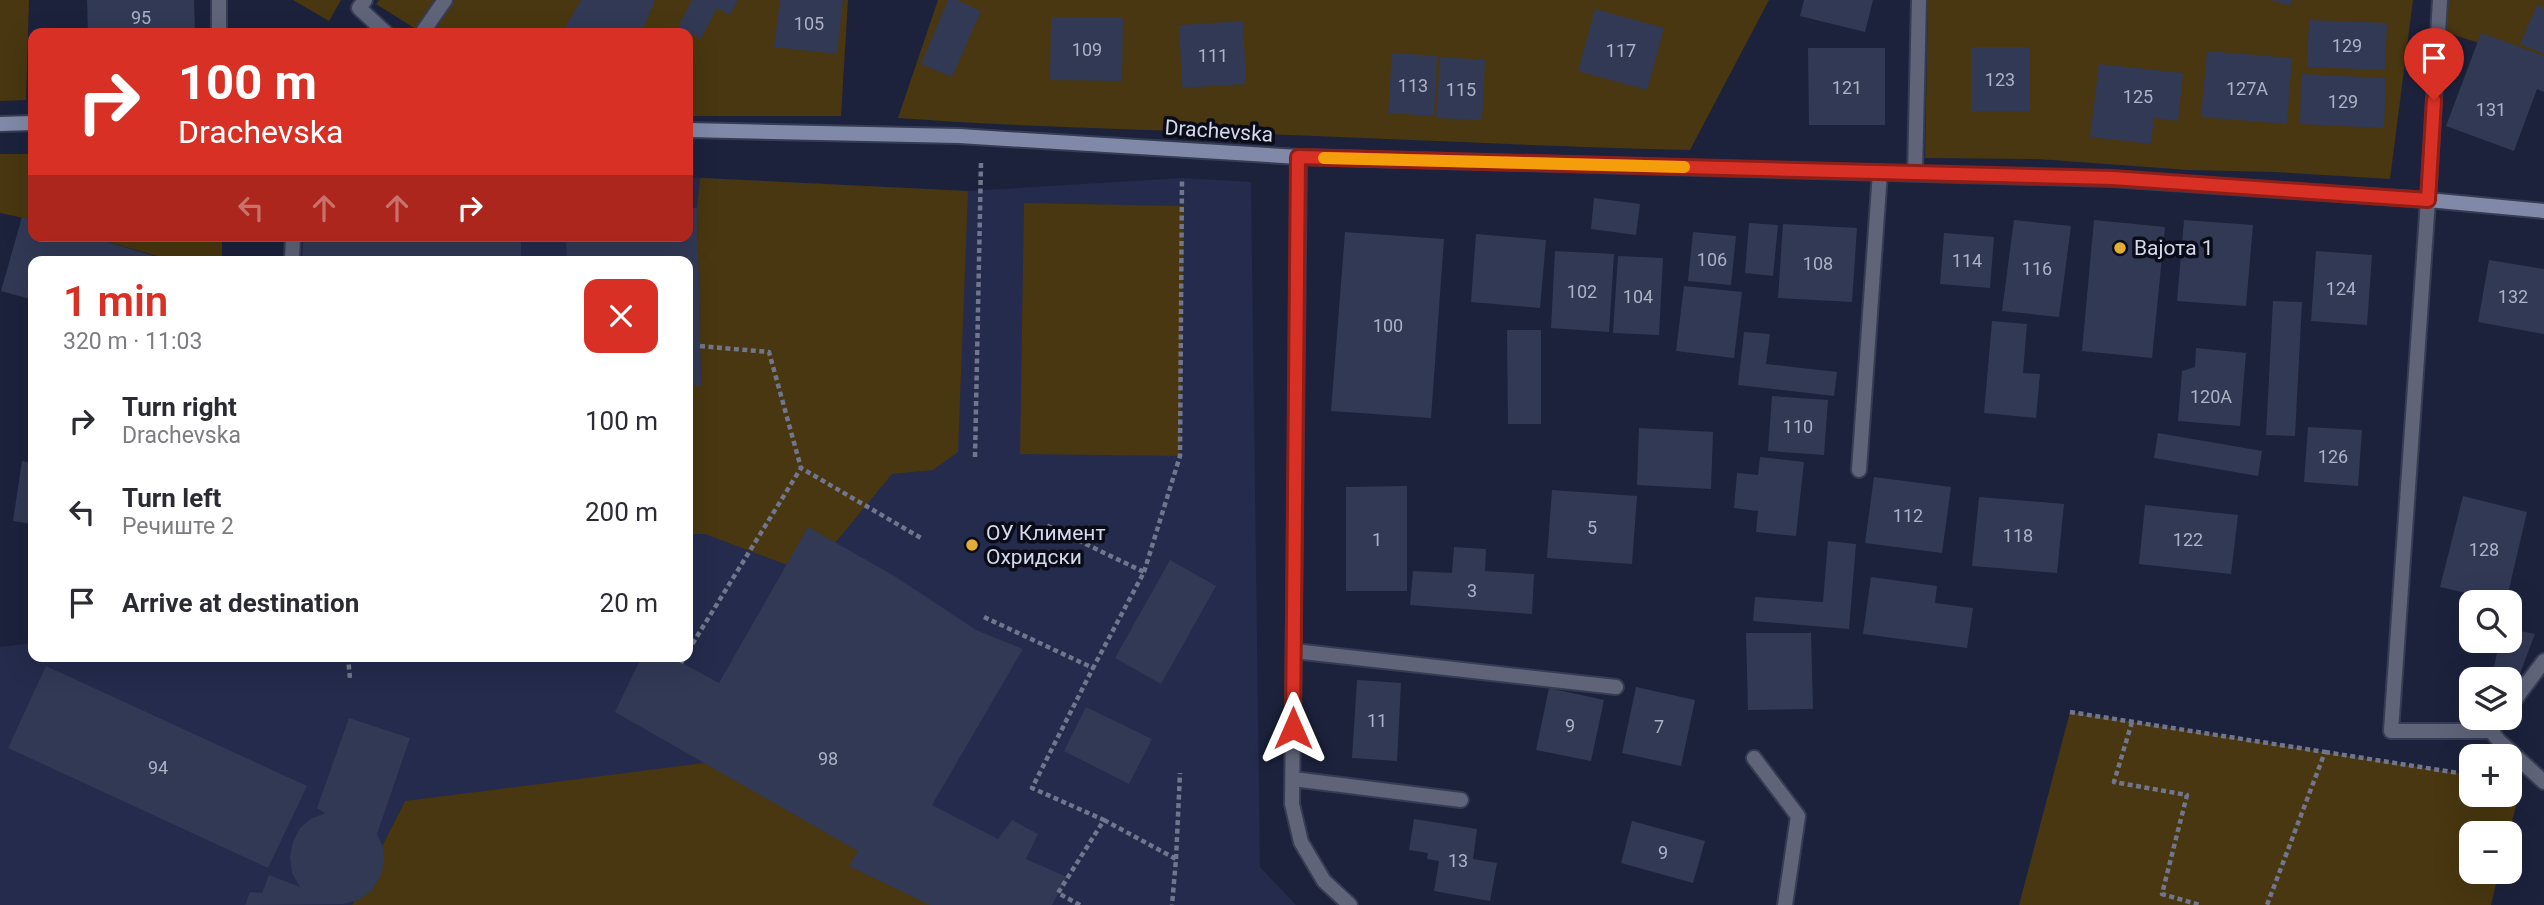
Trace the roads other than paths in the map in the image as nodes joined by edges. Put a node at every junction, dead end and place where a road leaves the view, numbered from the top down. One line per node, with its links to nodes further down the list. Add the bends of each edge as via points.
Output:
1 (219, 0): 6 (street)
2 (365, 0): 7 (street, via 359,8)
3 (445, 0): 8 (street)
4 (1919, 0): 14 (street)
5 (2440, 0): 15 (street)
6 (219, 28)
7 (381, 28)
8 (425, 28)
9 (28, 123): 10 (main road)
10 (0, 124)
11 (693, 130): 12 (main road, Drachevska, via 982,138)
12 (1298, 157): 13 (main road, Drachevska); 18 (street)
13 (1880, 172): 14 (main road, Drachevska); 17 (street)
14 (1915, 173): 15 (main road, Drachevska, via 2112,178)
15 (2428, 200): 16 (main road, Drachevska); 22 (street, via 2391,731)
16 (2544, 211)
17 (1859, 470)
18 (1294, 651): 20 (street); 24 (street)
19 (2544, 661): 21 (street)
20 (1616, 687)
21 (2522, 690)
22 (2491, 731): 25 (street)
23 (1754, 758): 28 (street, via 1798,816)
24 (1293, 779): 26 (street); 27 (street, via 1292,804 1301,842 1324,881)
25 (2544, 782)
26 (1461, 800)
27 (1350, 905)
28 (1784, 905)

